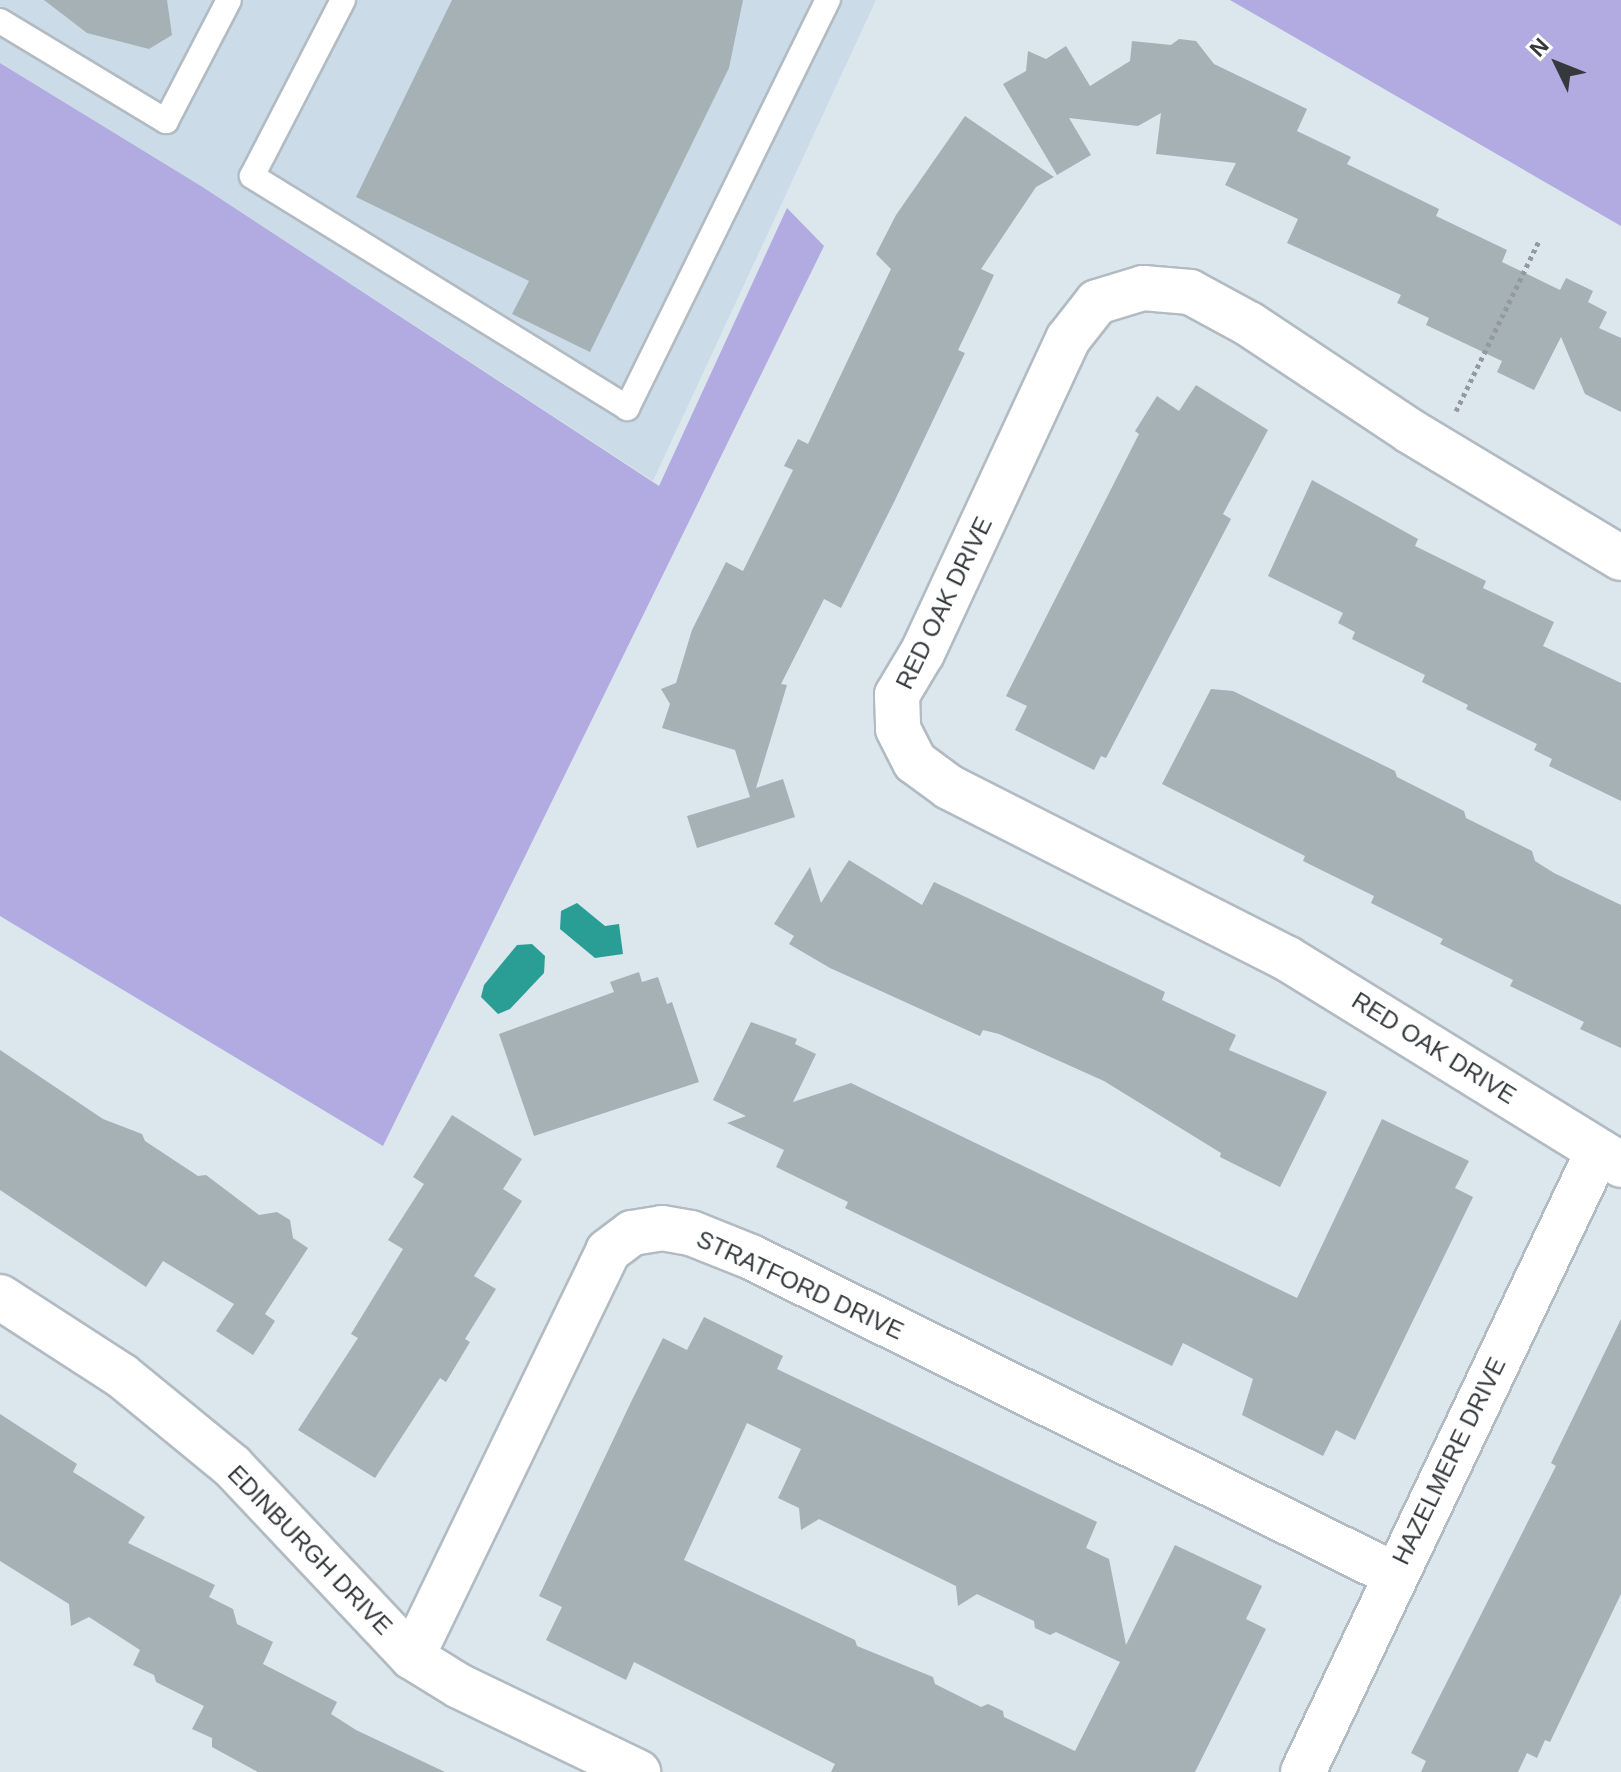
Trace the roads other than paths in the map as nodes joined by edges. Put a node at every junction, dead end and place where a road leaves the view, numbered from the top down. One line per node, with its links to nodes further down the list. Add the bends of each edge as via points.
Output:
1 (229, 0): 4 (lane, via 166,121)
2 (343, 0): 3 (lane, via 252,176 627,408)
3 (828, 0)
4 (0, 21)
5 (1621, 558): 6 (street, RED OAK DRIVE, via 1438,448 1249,324 1190,292 1143,288 1097,302 1068,339 922,653 897,695 898,729 915,762 949,787 1288,959)
6 (1609, 1158): 8 (street, HAZELMERE DRIVE)
7 (0, 1297): 9 (street, EDINBURGH DRIVE, via 122,1376 232,1466)
8 (1395, 1575): 9 (street, STRATFORD DRIVE, via 751,1257 691,1233 662,1228 632,1233 608,1251); 11 (street, HAZELMERE DRIVE)
9 (412, 1657): 10 (street, EDINBURGH DRIVE, via 459,1686)
10 (638, 1772)
11 (1303, 1772)

